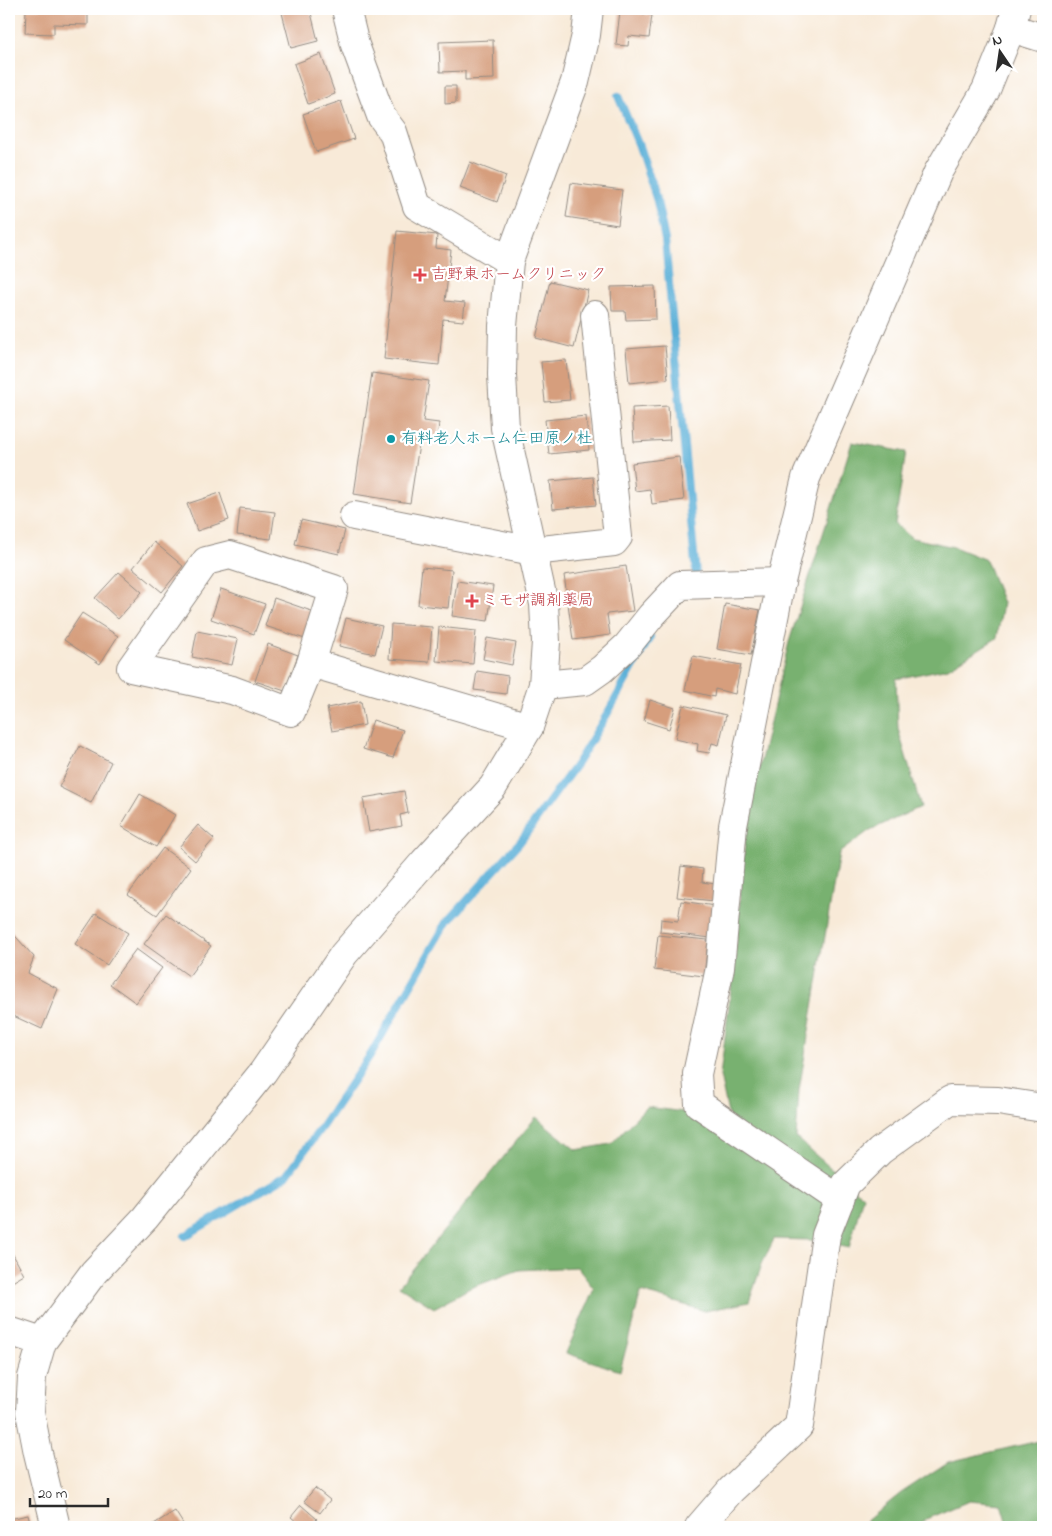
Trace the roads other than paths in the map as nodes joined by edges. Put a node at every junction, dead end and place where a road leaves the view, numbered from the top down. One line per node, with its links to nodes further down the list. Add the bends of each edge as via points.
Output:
1 (346, 9): 5 (street, via 355,45 381,116 393,132 417,206)
2 (589, 9): 5 (street, via 574,82)
3 (1014, 18): 4 (street); 9 (street, via 986,90 938,172 806,478)
4 (1043, 38)
5 (509, 261): 8 (street, via 502,366 505,428)
6 (595, 314): 8 (street, via 618,537 614,542)
7 (354, 516): 8 (street)
8 (533, 551): 11 (street, via 544,604)
9 (780, 582): 11 (street, via 680,585 627,646 602,669 585,680); 14 (street, via 733,826 720,968 698,1074 698,1104)
10 (311, 663): 10 (street, via 291,712 232,690 130,668 206,561 230,555 334,589); 12 (street)
11 (543, 685): 12 (street)
12 (529, 726): 16 (street, via 493,786 344,954 264,1072 145,1218 94,1272)
13 (1043, 1108): 14 (street, via 998,1101 950,1100 880,1151 846,1184)
14 (840, 1200): 18 (street, via 826,1235 799,1426 731,1490)
15 (9, 1331): 16 (street)
16 (42, 1342): 17 (street, via 32,1377 30,1412)
17 (56, 1527)
18 (700, 1527)

